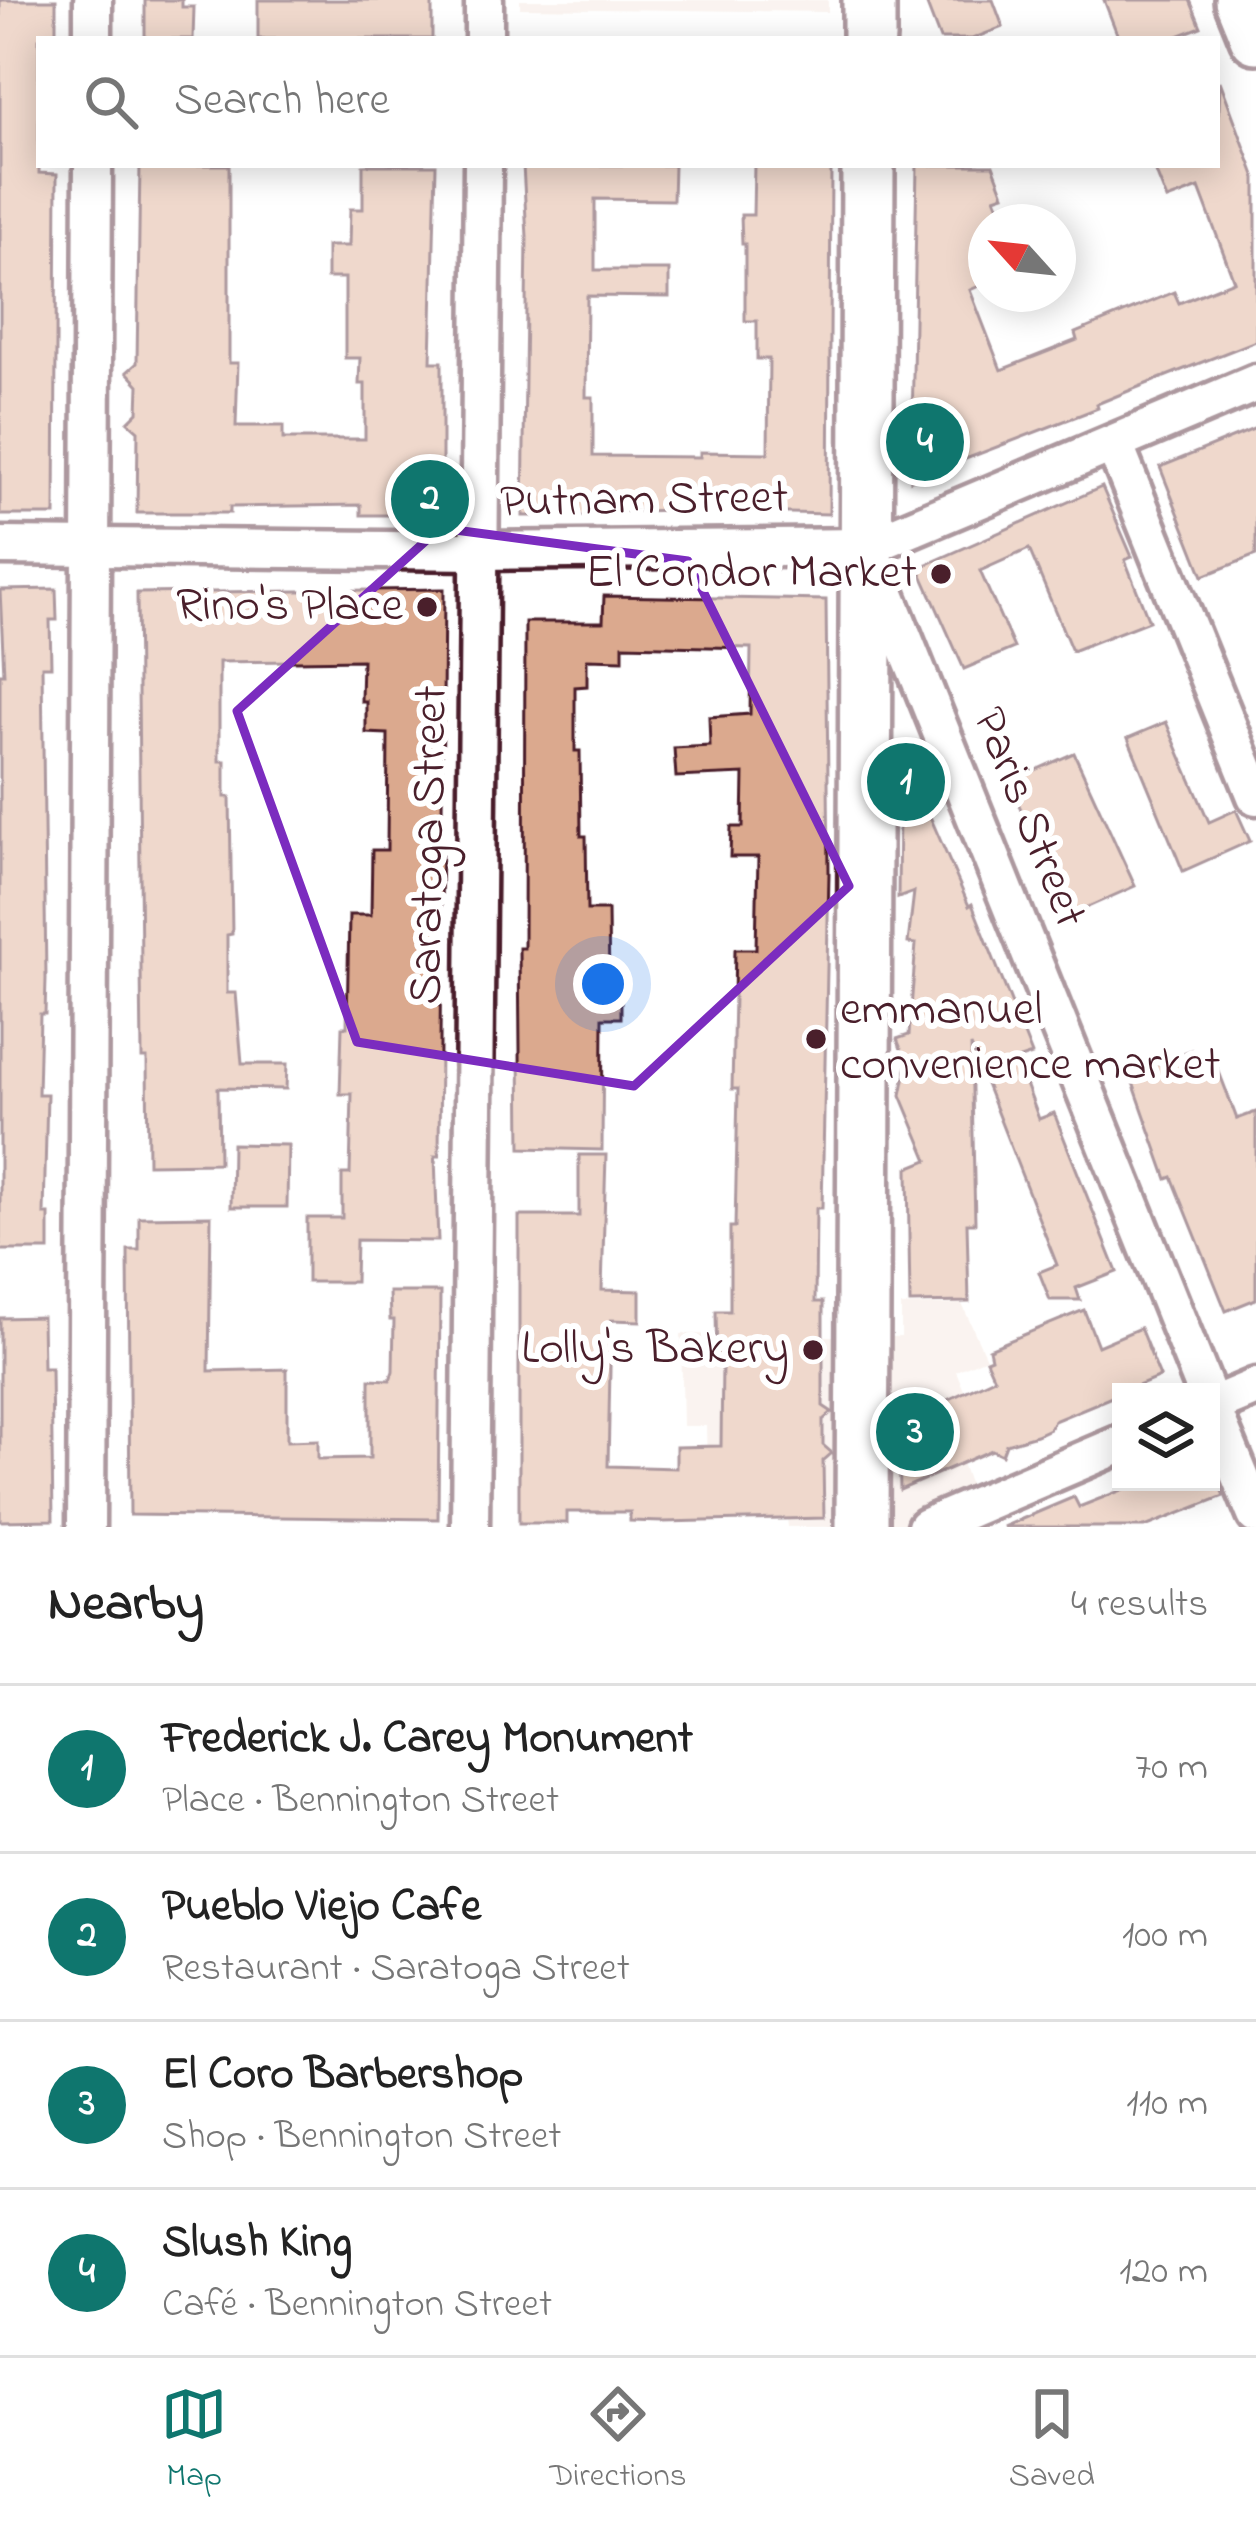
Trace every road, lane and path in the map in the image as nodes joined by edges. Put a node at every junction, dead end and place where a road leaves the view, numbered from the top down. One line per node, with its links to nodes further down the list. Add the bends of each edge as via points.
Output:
1 (93, 0): 5 (street)
2 (484, 0): 6 (street)
3 (868, 0): 7 (main road)
4 (1241, 0): 8 (main road)
5 (93, 36)
6 (484, 36)
7 (868, 36)
8 (1256, 37)
9 (92, 168): 15 (street)
10 (483, 168): 17 (street, Saratoga Street)
11 (868, 168): 16 (main road)
12 (1256, 382): 13 (street, Putnam Street)
13 (1114, 444): 16 (street, Putnam Street); 18 (street)
14 (0, 546): 15 (street, Putnam Street)
15 (90, 547): 17 (street, Putnam Street); 25 (street)
16 (867, 547): 17 (street, Putnam Street); 19 (street, Paris Street); 27 (main road)
17 (481, 551): 26 (street, Saratoga Street)
18 (1256, 796)
19 (1201, 1383)
20 (1256, 1387): 21 (street)
21 (1220, 1402)
22 (1220, 1428): 24 (street)
23 (1112, 1448): 28 (street)
24 (1256, 1515)
25 (86, 1527)
26 (470, 1527)
27 (862, 1527)
28 (926, 1527)

